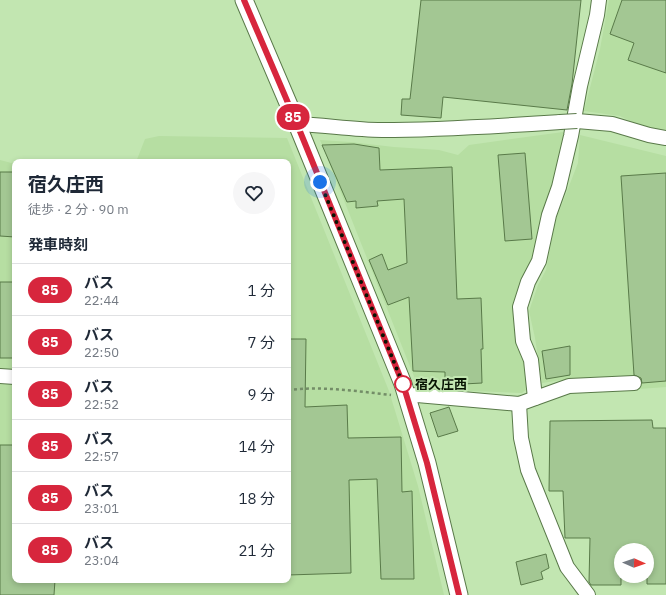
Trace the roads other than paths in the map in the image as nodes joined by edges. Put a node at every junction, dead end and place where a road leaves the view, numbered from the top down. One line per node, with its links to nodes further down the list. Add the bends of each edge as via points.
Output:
1 (244, 0): 3 (street)
2 (599, 0): 9 (street, via 559,187 549,215 539,261 528,282 520,307 523,341 531,360)
3 (297, 124): 4 (street, bridge, via 381,130 577,121 612,124); 8 (street)
4 (666, 138)
5 (0, 376): 6 (street)
6 (12, 377)
7 (634, 384): 9 (street, via 569,386)
8 (407, 396): 10 (street); 11 (street, via 427,463)
9 (535, 398): 10 (street)
10 (519, 404): 12 (street, via 521,438 528,470 567,567)
11 (459, 595)
12 (588, 595)

